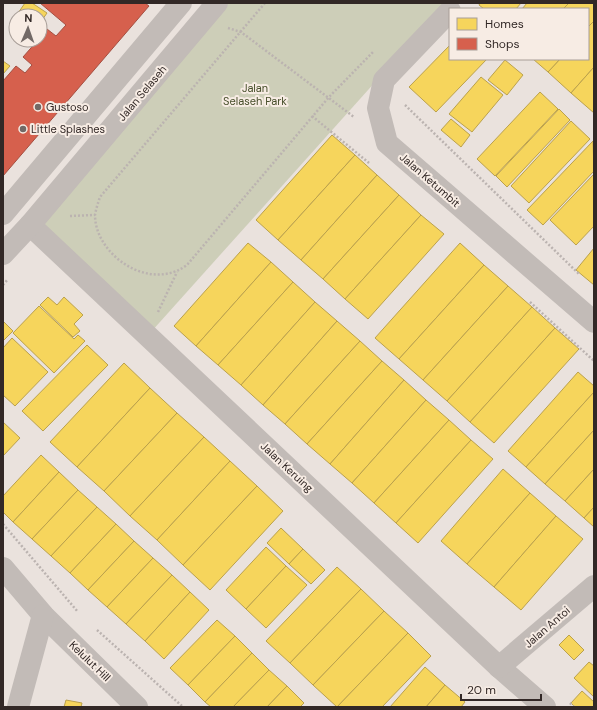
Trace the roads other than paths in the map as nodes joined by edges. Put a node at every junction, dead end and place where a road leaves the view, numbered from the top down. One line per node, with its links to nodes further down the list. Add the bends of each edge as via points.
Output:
1 (181, 3): 5 (street)
2 (185, 3): 3 (street)
3 (210, 11): 6 (street, Jalan Selaseh)
4 (449, 12): 8 (street, Jalan Ketumbit, via 384,80 378,108 387,143)
5 (3, 214)
6 (30, 225): 7 (street, Jalan Selaseh); 12 (street, Jalan Keruing)
7 (3, 254)
8 (594, 322)
9 (3, 568): 11 (street, Kelulut Hill)
10 (594, 586): 12 (street, Jalan Antoi)
11 (43, 615): 13 (street); 14 (street, Kelulut Hill)
12 (499, 667): 15 (street, Jalan Keruing)
13 (18, 707)
14 (137, 707)
15 (545, 707)

